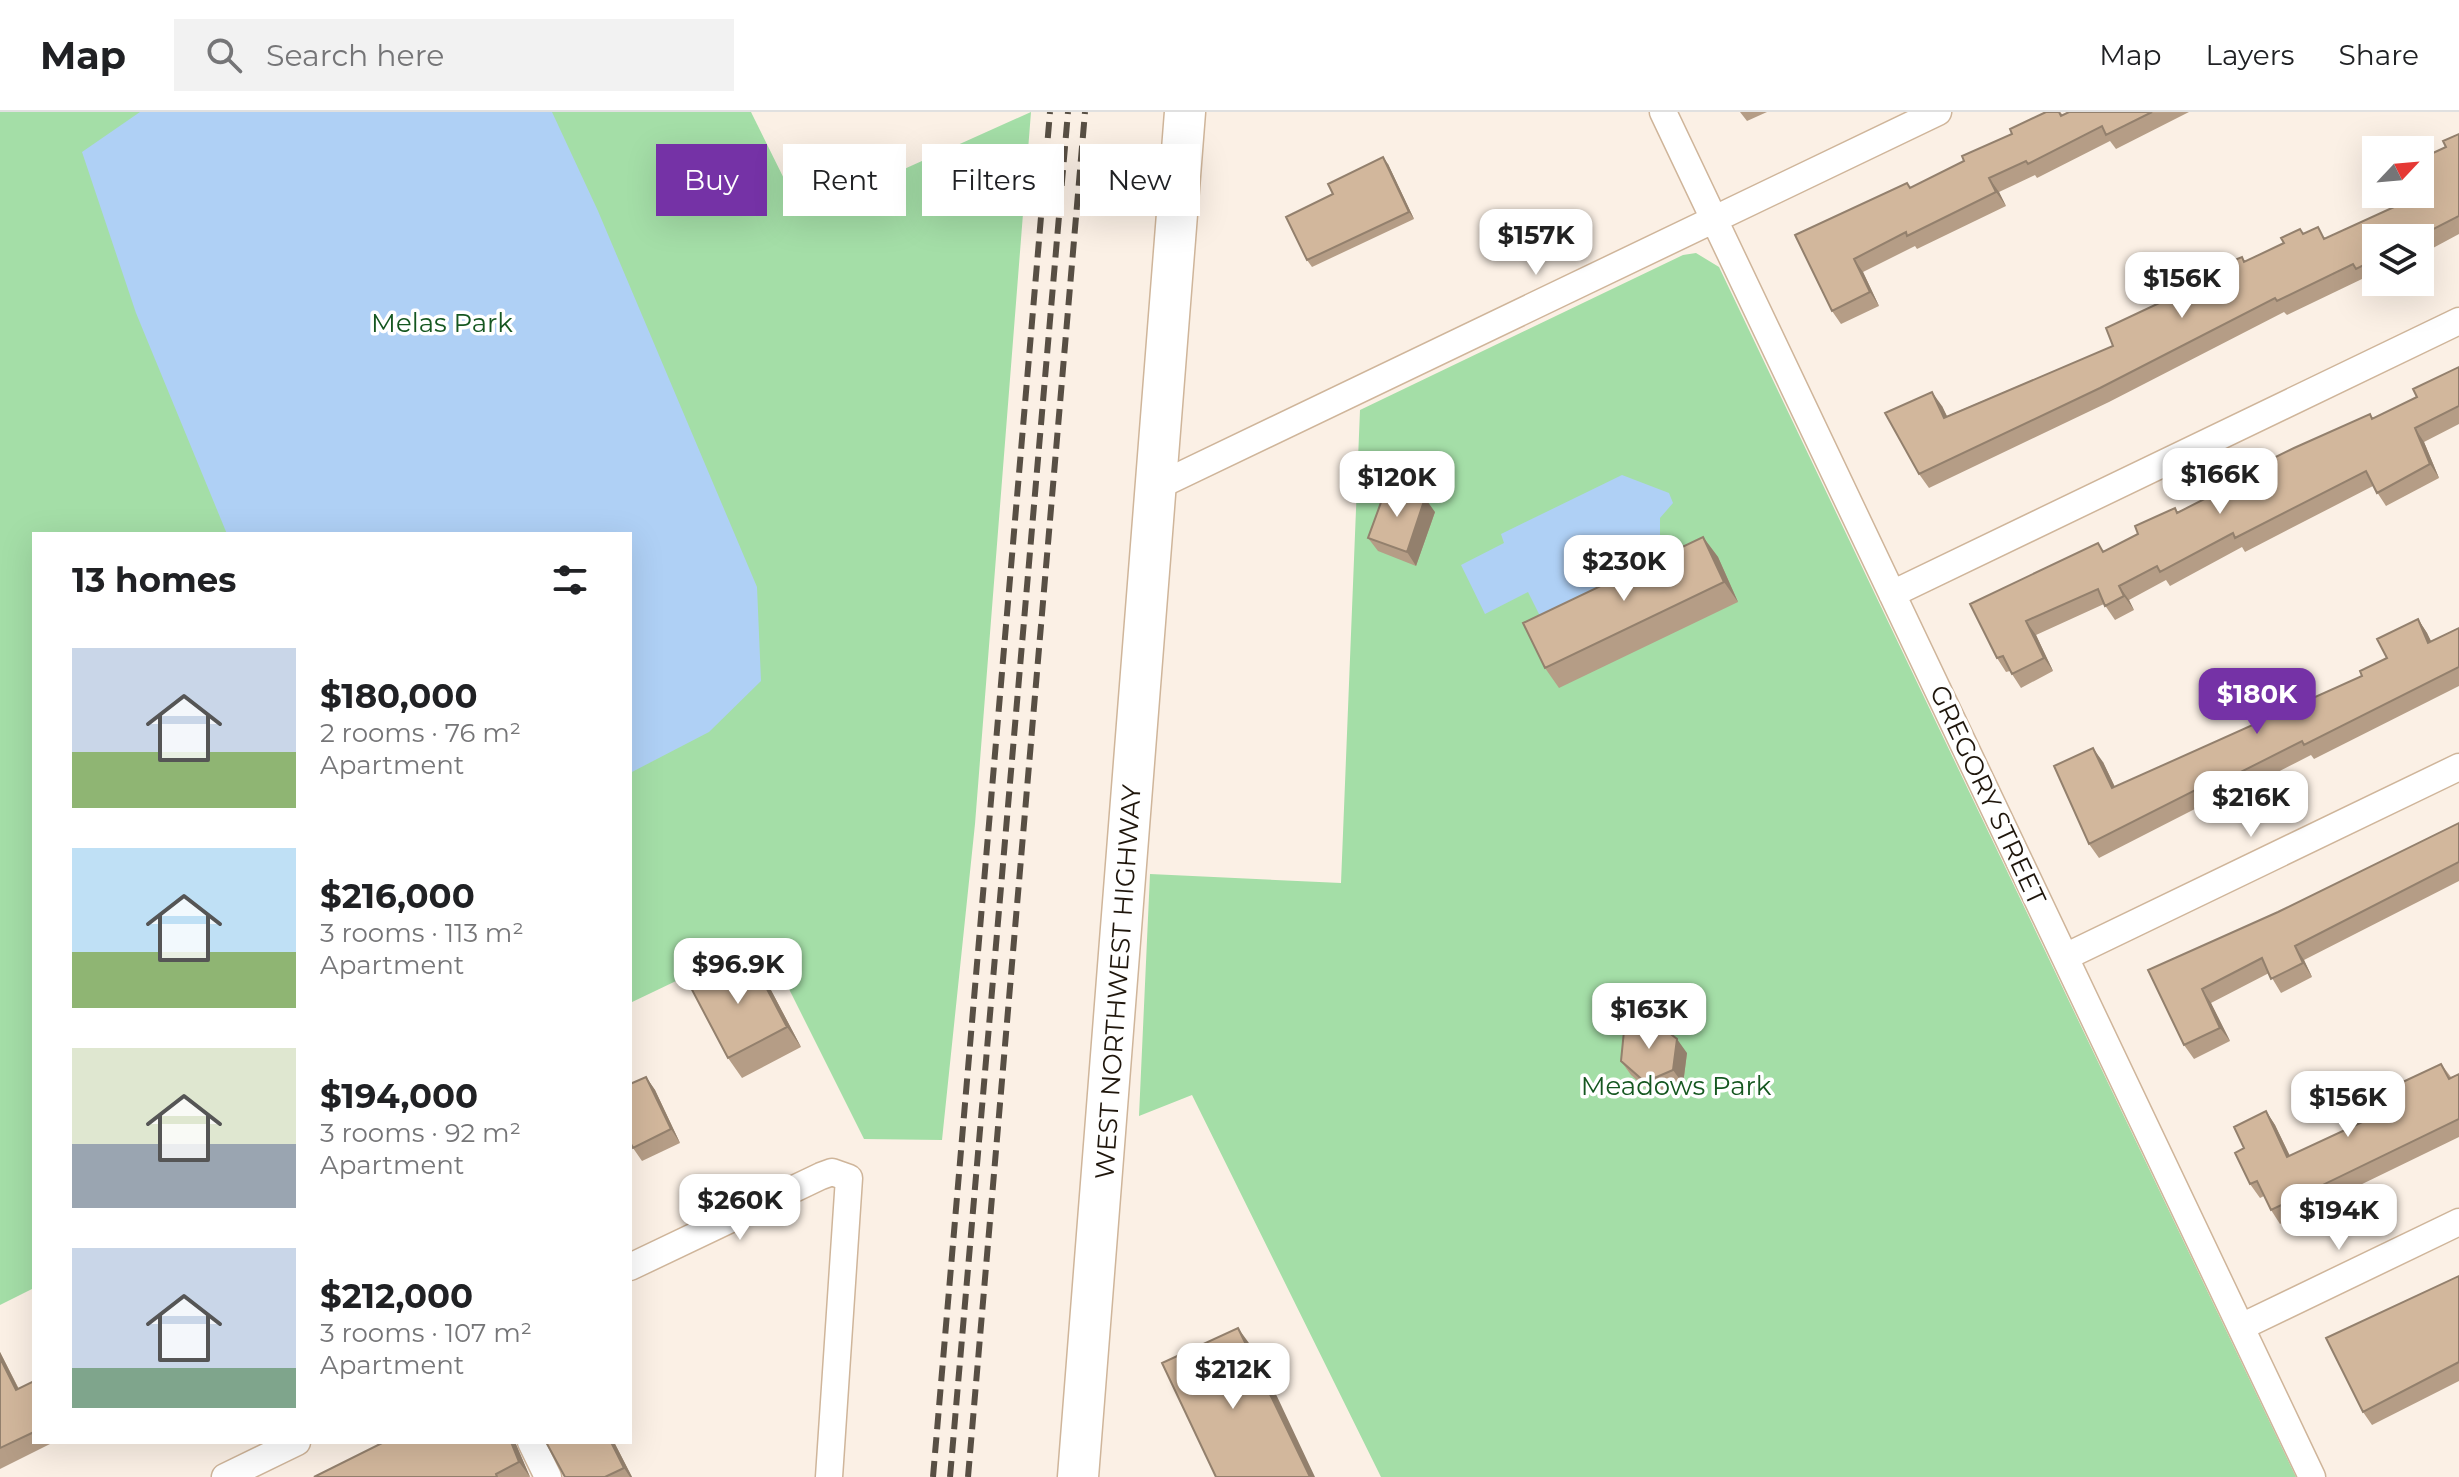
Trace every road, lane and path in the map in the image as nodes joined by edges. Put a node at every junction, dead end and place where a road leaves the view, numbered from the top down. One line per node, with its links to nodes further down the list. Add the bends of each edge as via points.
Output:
1 (1185, 112): 6 (main road, WEST NORTHWEST HIGHWAY)
2 (1663, 112): 4 (street, GREGORY STREET)
3 (1938, 112): 4 (street)
4 (1714, 220): 6 (street); 7 (street, GREGORY STREET)
5 (2459, 321): 7 (street)
6 (1156, 487): 18 (main road, WEST NORTHWEST HIGHWAY)
7 (1892, 594): 9 (street, GREGORY STREET)
8 (2459, 767): 9 (street)
9 (2065, 957): 12 (street, GREGORY STREET)
10 (2459, 1222): 12 (street)
11 (632, 1266): 17 (street, via 821,1176 832,1172 849,1178)
12 (2241, 1327): 19 (street, GREGORY STREET)
13 (293, 1444): 15 (street)
14 (532, 1444): 16 (street)
15 (225, 1477)
16 (548, 1477)
17 (829, 1477)
18 (1078, 1477)
19 (2312, 1477)

